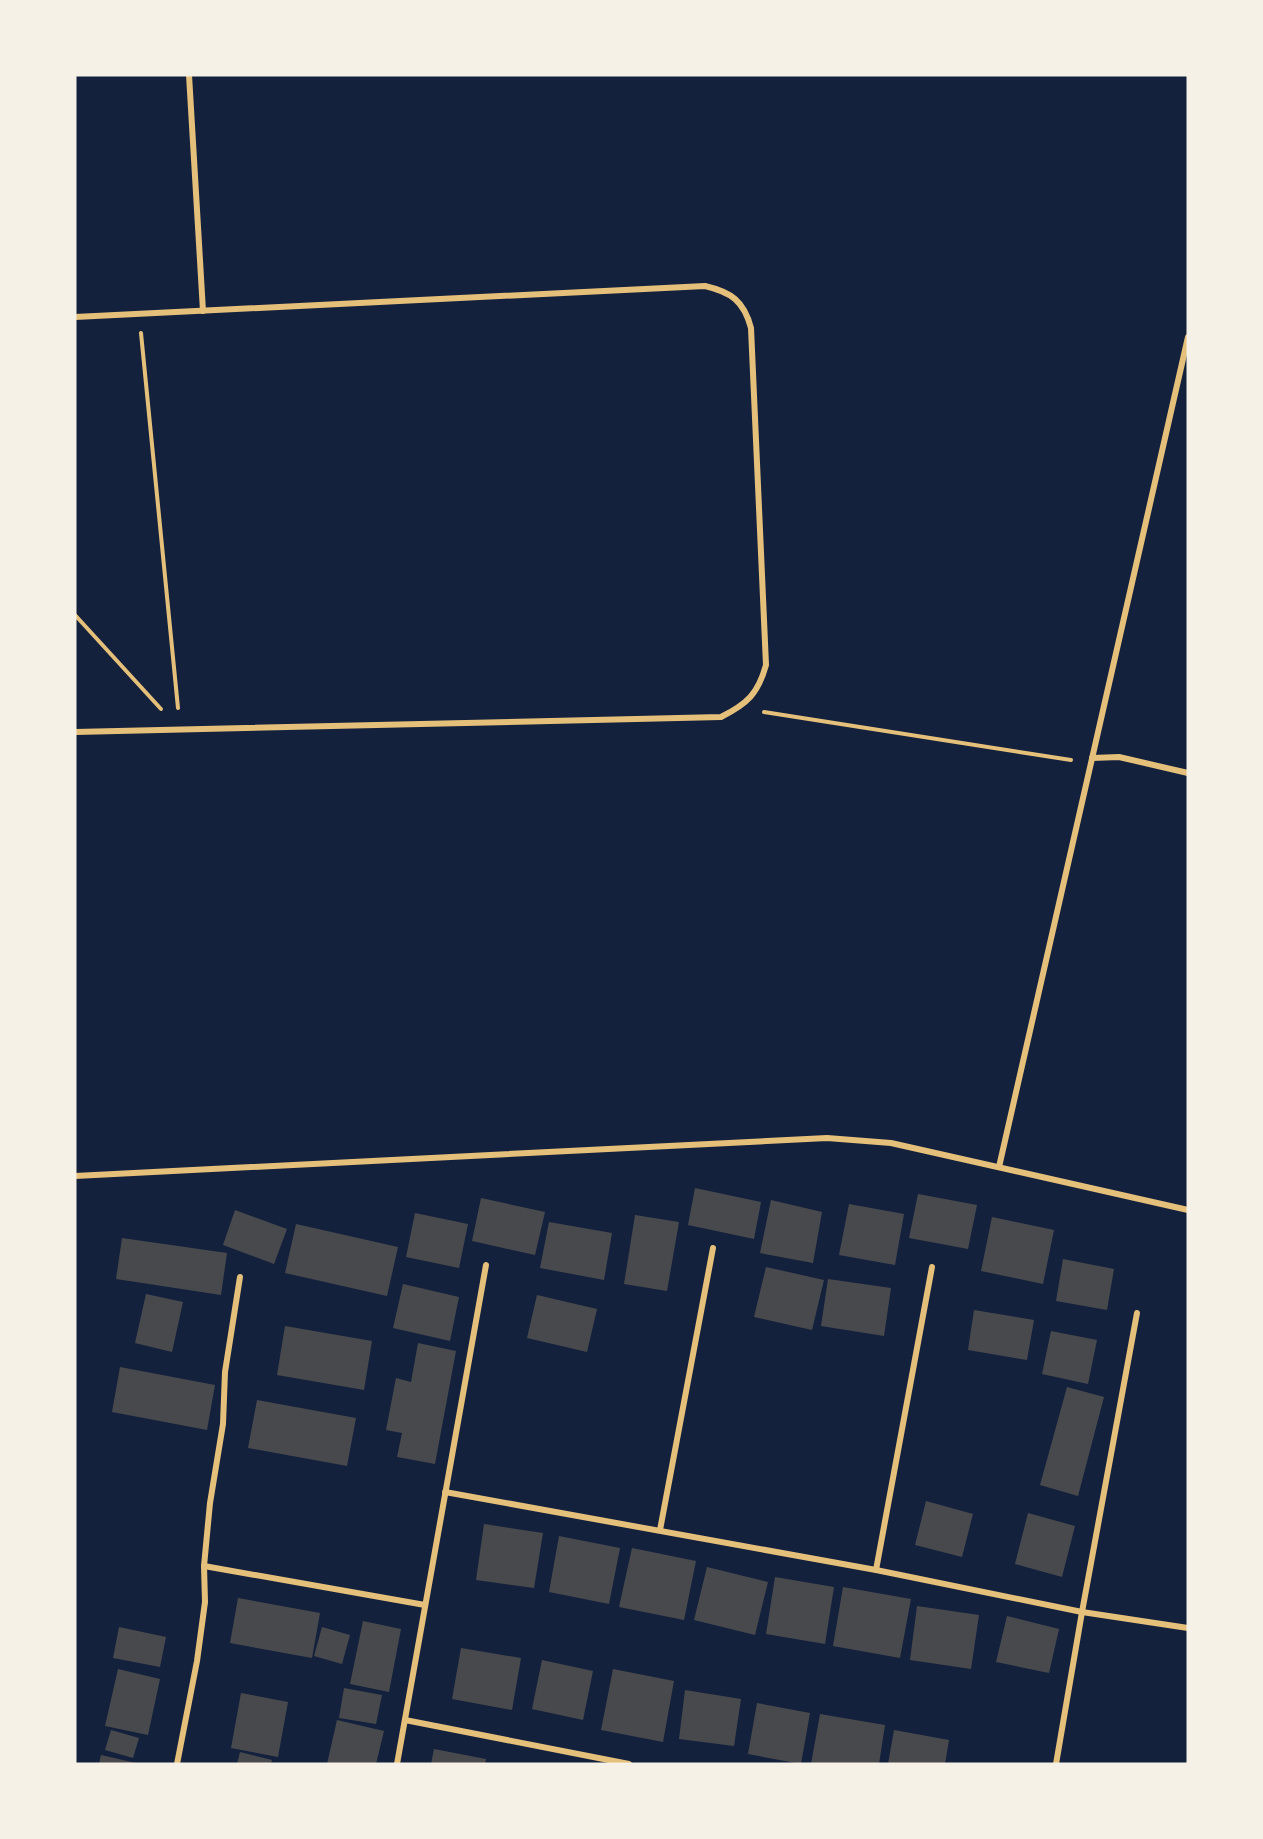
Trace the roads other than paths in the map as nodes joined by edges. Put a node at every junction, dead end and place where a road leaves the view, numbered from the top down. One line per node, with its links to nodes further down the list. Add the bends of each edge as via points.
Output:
1 (189, 75): 2 (street)
2 (203, 311): 3 (street); 5 (street, via 705,286 733,297 742,305 751,328 765,665 756,690 740,708 721,717)
3 (75, 317)
4 (1188, 338): 6 (street)
5 (75, 732)
6 (1092, 758): 7 (street, via 1119,757); 8 (street)
7 (1188, 773)
8 (999, 1167): 9 (street, via 891,1143 827,1138); 10 (street)
9 (75, 1176)
10 (1188, 1210)
11 (713, 1248): 17 (street)
12 (486, 1264): 16 (street)
13 (932, 1267): 19 (street)
14 (240, 1277): 18 (street, via 225,1372 223,1424)
15 (1137, 1313): 21 (street)
16 (445, 1492): 17 (street); 20 (street)
17 (660, 1530): 19 (street)
18 (204, 1566): 20 (street); 24 (street, via 198,1649)
19 (876, 1570): 21 (street)
20 (425, 1605): 23 (street)
21 (1082, 1612): 22 (street); 27 (street)
22 (1188, 1628)
23 (405, 1720): 25 (street); 26 (street)
24 (177, 1764)
25 (397, 1764)
26 (624, 1764)
27 (1056, 1764)

